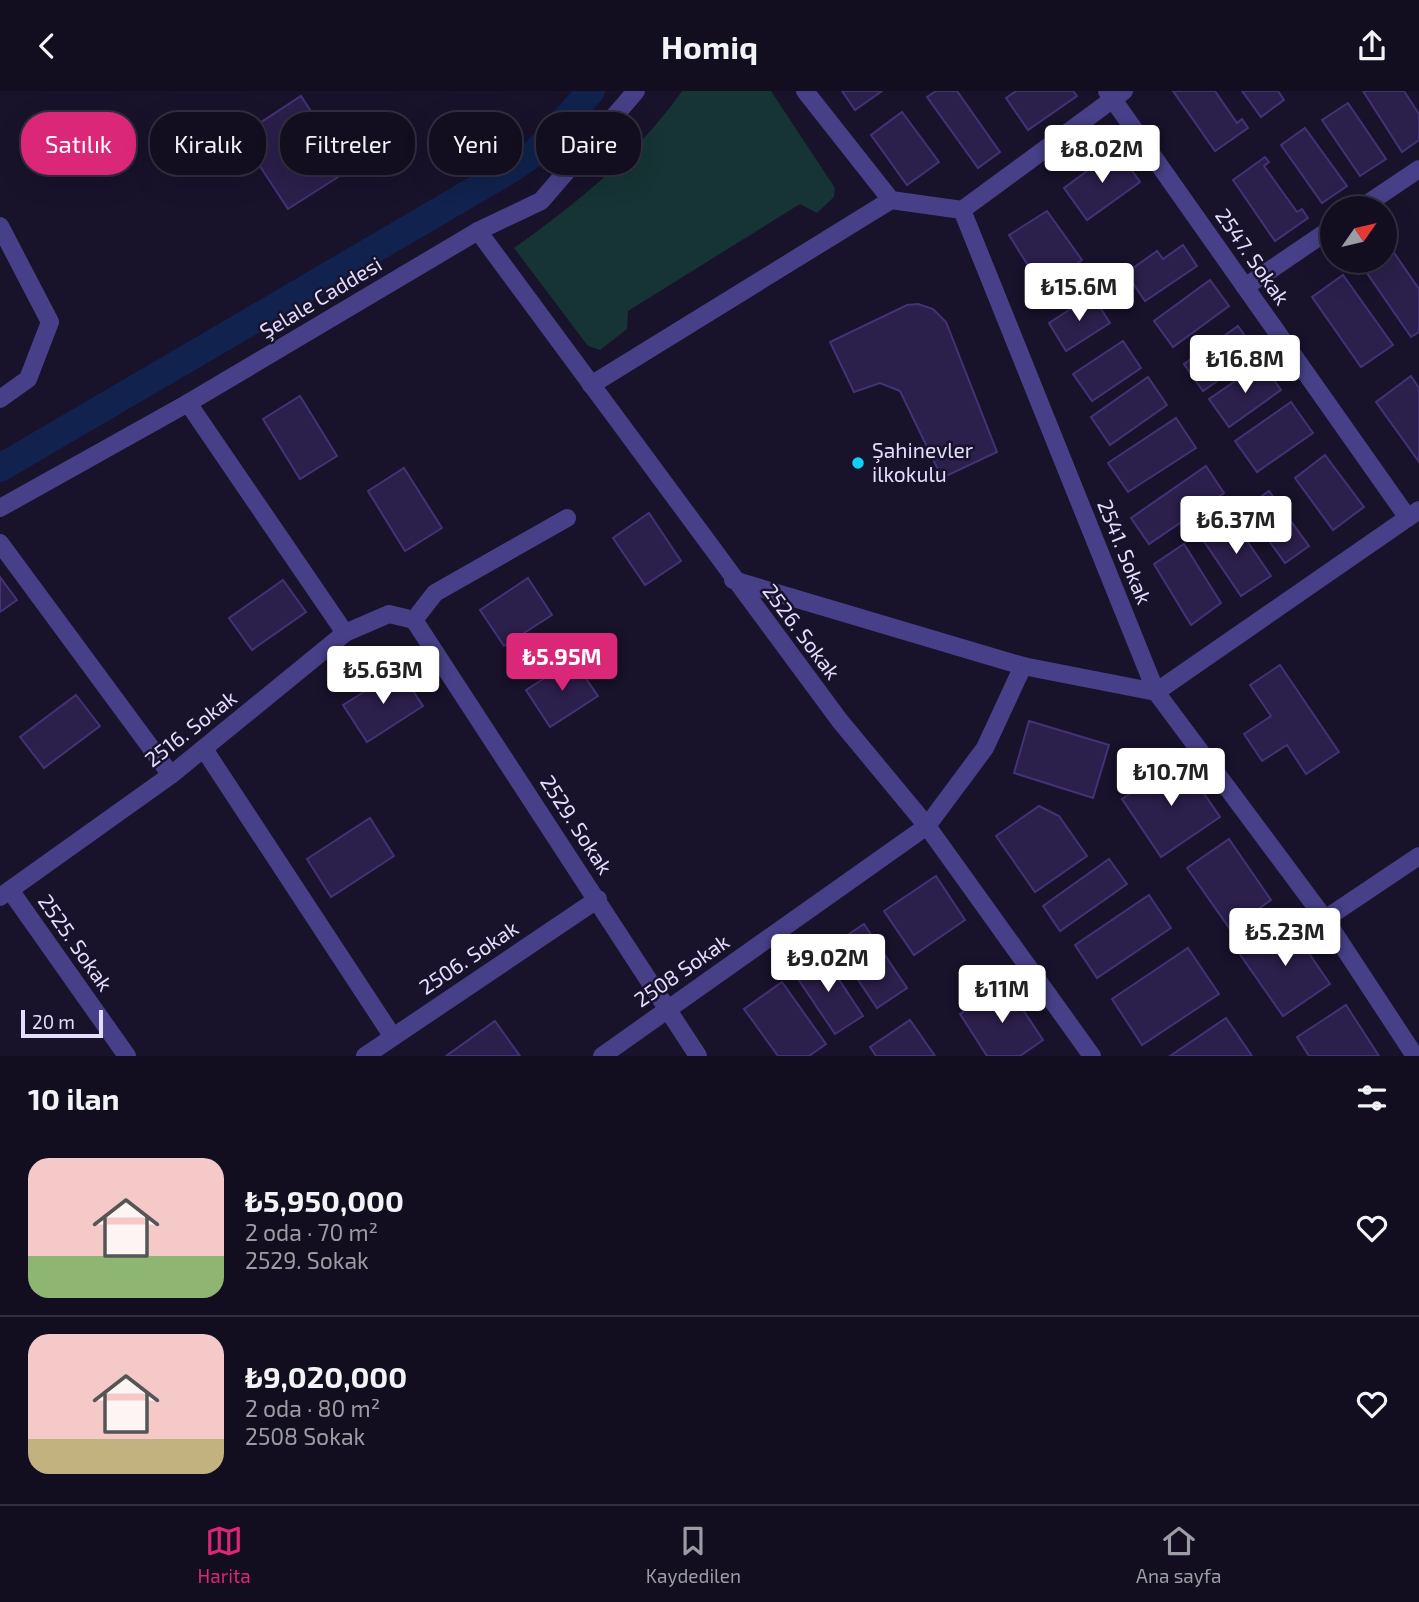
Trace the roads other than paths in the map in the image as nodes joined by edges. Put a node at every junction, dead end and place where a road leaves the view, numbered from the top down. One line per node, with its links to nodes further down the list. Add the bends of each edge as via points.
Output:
1 (636, 91): 9 (street, Şelale Caddesi, via 541,201)
2 (805, 91): 6 (street)
3 (1114, 94): 7 (street); 11 (street, 2547. Sokak)
4 (1419, 169): 5 (street)
5 (1378, 196)
6 (891, 200): 7 (street); 12 (street)
7 (962, 210): 23 (street, 2541. Sokak)
8 (0, 226): 13 (street, via 50,322 28,379)
9 (478, 230): 12 (street, 2526. Sokak); 14 (street, Şelale Caddesi)
10 (1320, 236): 11 (street)
11 (1245, 287): 16 (street, 2547. Sokak)
12 (591, 385): 19 (street, 2526. Sokak)
13 (0, 399)
14 (188, 403): 15 (street, Şelale Caddesi); 21 (street)
15 (0, 508)
16 (1413, 514): 23 (street)
17 (567, 518): 20 (street, via 435,593)
18 (0, 543): 25 (street)
19 (733, 580): 22 (street); 26 (street, 2526. Sokak)
20 (414, 620): 21 (street, 2516. Sokak, via 389,614); 29 (street, 2529. Sokak)
21 (345, 633): 24 (street, 2516. Sokak)
22 (1023, 666): 23 (street); 26 (street, 2508 Sokak, via 985,748)
23 (1156, 691): 30 (street, 2541. Sokak)
24 (204, 749): 25 (street, 2516. Sokak); 32 (street)
25 (171, 775): 28 (street, 2516. Sokak)
26 (927, 826): 31 (street, 2508 Sokak); 37 (street, 2526. Sokak)
27 (1419, 856): 30 (street)
28 (5, 893): 33 (street, 2525. Sokak)
29 (598, 899): 31 (street, 2529. Sokak); 32 (street, 2506. Sokak)
30 (1325, 919): 38 (street, 2541. Sokak)
31 (666, 1010): 35 (street, 2508 Sokak); 36 (street, 2529. Sokak)
32 (393, 1037): 34 (street, 2506. Sokak)
33 (127, 1056)
34 (365, 1056)
35 (602, 1056)
36 (698, 1056)
37 (1092, 1056)
38 (1415, 1056)

